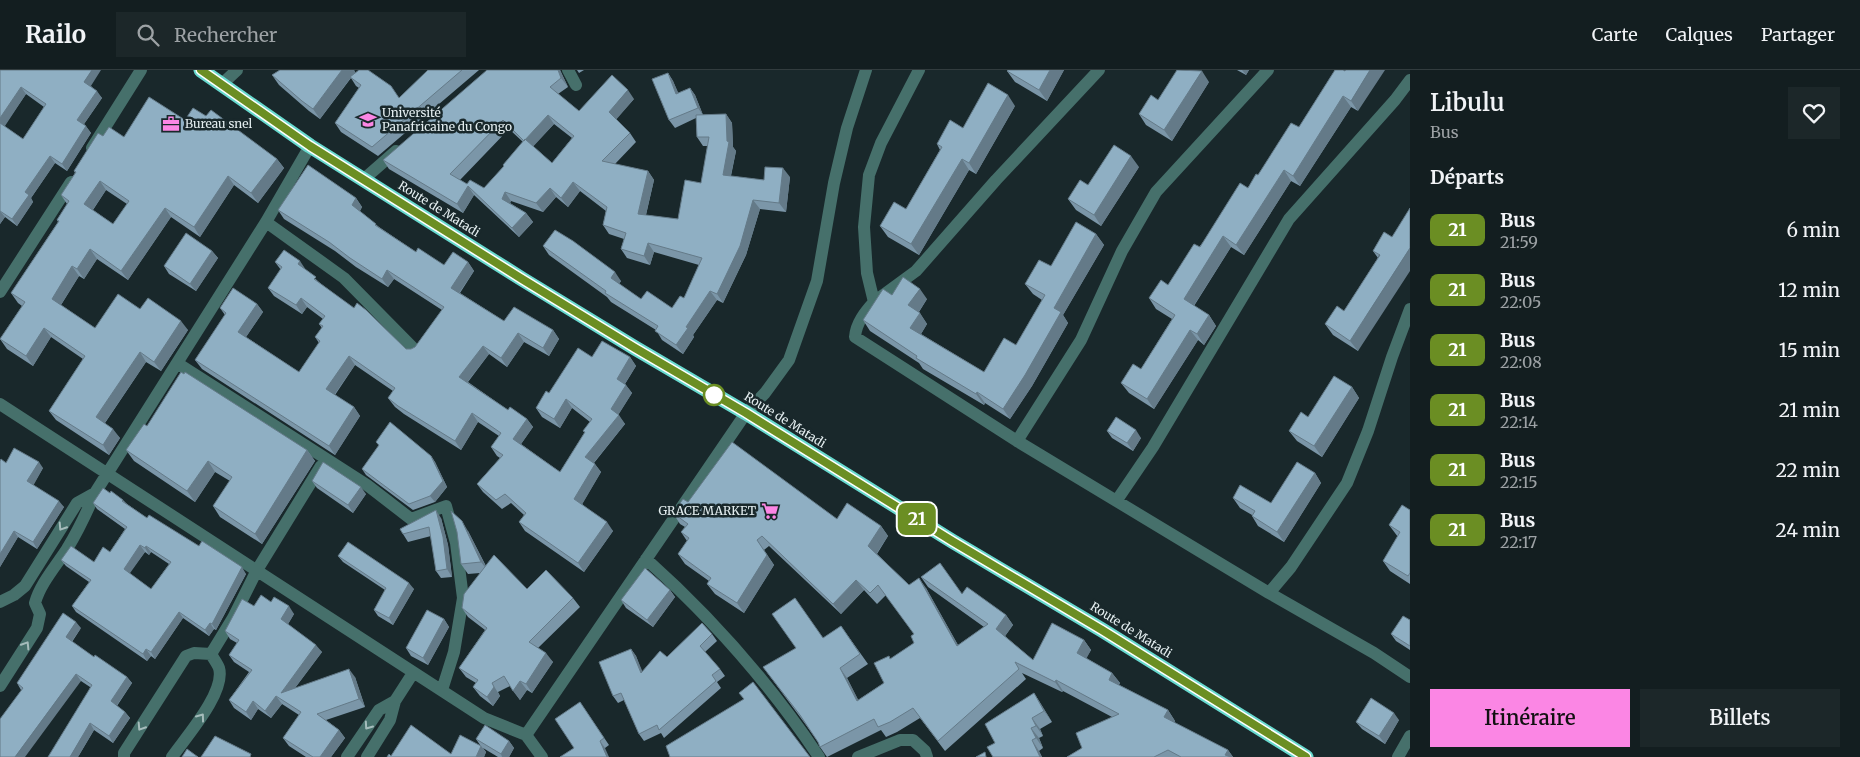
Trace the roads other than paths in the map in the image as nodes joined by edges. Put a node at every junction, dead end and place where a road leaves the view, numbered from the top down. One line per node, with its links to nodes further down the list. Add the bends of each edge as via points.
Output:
1 (141, 70): 14 (street)
2 (201, 70): 10 (highway, Route de Matadi)
3 (237, 70): 10 (street)
4 (568, 70): 11 (street)
5 (866, 70): 24 (street, via 836,174 817,281 789,360)
6 (919, 70): 19 (street, via 881,143 869,175 864,227)
7 (1099, 70): 19 (street, via 916,271)
8 (1268, 70): 25 (street, via 1156,192 1122,251 1081,340)
9 (1410, 80): 29 (street, via 1289,219 1153,447)
10 (221, 85): 13 (highway, Route de Matadi)
11 (576, 85)
12 (408, 140): 16 (street)
13 (310, 146): 16 (highway, Route de Matadi); 17 (street)
14 (86, 158)
15 (76, 174): 18 (street)
16 (364, 179): 24 (highway, Route de Matadi, via 619,339)
17 (266, 222): 21 (street, via 344,278); 22 (street)
18 (0, 292)
19 (874, 302): 25 (street, via 862,316 855,337)
20 (1410, 309): 33 (street, via 1368,432 1346,483 1291,567)
21 (415, 350)
22 (177, 363): 26 (street); 27 (street)
23 (0, 404): 27 (street)
24 (746, 413): 30 (street); 52 (highway, Route de Matadi)
25 (1017, 441): 29 (street)
26 (326, 458): 31 (street); 40 (street, via 411,519 446,506 456,543 463,598 454,652)
27 (106, 474): 28 (street); 31 (street)
28 (95, 492): 32 (street, one-way to 32, via 77,504); 34 (street, via 68,547)
29 (1117, 500): 33 (street)
30 (646, 559): 42 (street); 49 (street, via 721,633 801,730)
31 (257, 570): 36 (street); 37 (street)
32 (25, 586): 34 (street); 35 (street)
33 (1269, 593): 38 (street)
34 (37, 594): 39 (street, one-way to 34, via 37,628 40,614 35,603)
35 (0, 602)
36 (211, 654): 44 (street, one-way to 44, via 186,656); 45 (street, one-way to 36, via 210,705 218,685 219,668)
37 (413, 673): 40 (street); 41 (street)
38 (1410, 677)
39 (0, 686)
40 (442, 690): 42 (street, via 484,718)
41 (395, 701): 46 (street, one-way to 46, via 379,710); 47 (street, via 390,720)
42 (526, 736): 48 (street)
43 (1410, 736): 53 (street)
44 (124, 757)
45 (172, 757)
46 (348, 757)
47 (367, 757)
48 (542, 757)
49 (819, 757)
50 (858, 757): 51 (street, via 900,740 913,740)
51 (927, 757)
52 (1306, 757)
53 (1398, 757)

